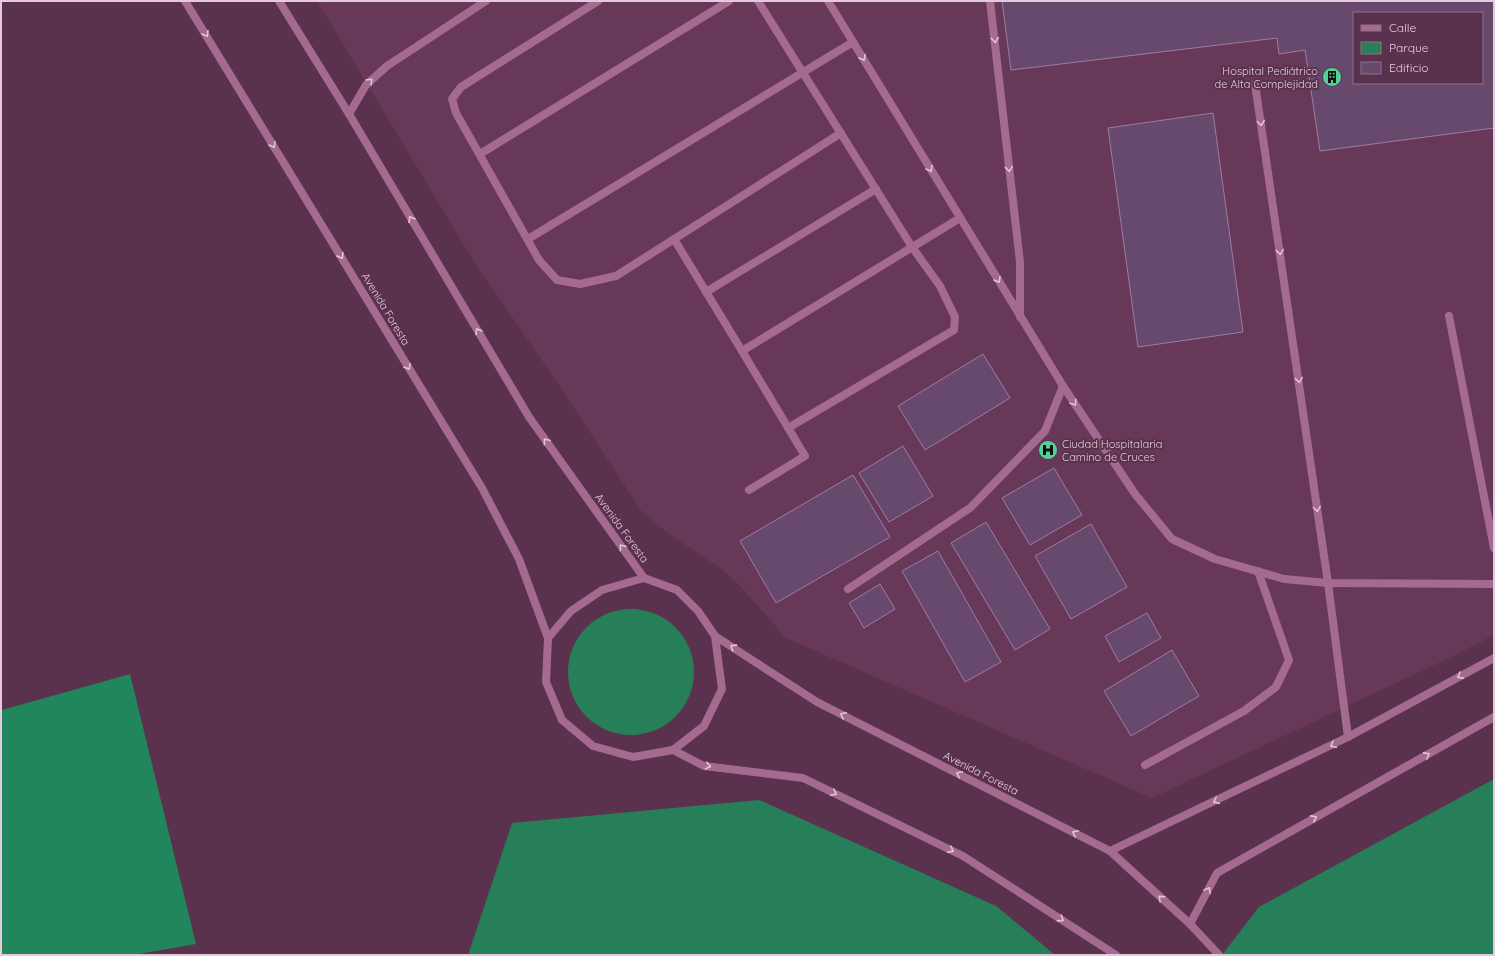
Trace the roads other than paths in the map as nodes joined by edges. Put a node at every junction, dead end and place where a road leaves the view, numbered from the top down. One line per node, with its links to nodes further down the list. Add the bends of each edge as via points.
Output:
1 (185, 1): 34 (street, Avenida Foresta, one-way to 34, via 482,488 519,559)
2 (278, 1): 12 (street, Avenida Foresta)
3 (486, 1): 12 (street, one-way to 3, via 366,85 387,66)
4 (598, 1): 14 (street, via 461,87 452,99 456,113)
5 (729, 1): 14 (street)
6 (758, 1): 10 (street)
7 (828, 1): 9 (street)
8 (990, 1): 22 (street, one-way to 22, via 1020,262)
9 (853, 42): 10 (street); 16 (street, one-way to 16)
10 (802, 72): 13 (street); 17 (street)
11 (1256, 84): 30 (street, one-way to 30)
12 (349, 114): 29 (street, Avenida Foresta, one-way to 12, via 529,417)
13 (841, 133): 15 (street); 18 (street)
14 (480, 154): 17 (street)
15 (876, 189): 19 (street); 20 (street)
16 (960, 218): 19 (street); 22 (street, one-way to 22)
17 (528, 239): 18 (street, via 539,260 557,280 580,284 616,276)
18 (674, 239): 20 (street)
19 (912, 247): 23 (street); 25 (street, via 940,286 955,316 954,330)
20 (706, 292): 23 (street)
21 (1449, 316): 27 (street)
22 (1020, 318): 24 (street)
23 (742, 351): 25 (street)
24 (1063, 386): 28 (street, one-way to 28, via 1135,494 1172,539 1215,559); 32 (street, via 1045,431 970,508)
25 (788, 428): 26 (street, via 804,456)
26 (750, 490)
27 (1494, 548)
28 (1258, 571): 30 (street, via 1284,578); 39 (street, via 1289,660 1276,687 1244,711)
29 (644, 578): 33 (street, via 677,590 698,611); 34 (street, via 602,590 571,611)
30 (1328, 583): 31 (street); 37 (street)
31 (1494, 584)
32 (848, 589)
33 (715, 636): 38 (street, via 722,689 704,726); 40 (street, Avenida Foresta, one-way to 33, via 817,702)
34 (548, 638): 38 (street, via 546,682 562,720 593,746 633,757)
35 (1494, 658): 37 (street, one-way to 37)
36 (1494, 716): 41 (street, one-way to 36, via 1217,873)
37 (1348, 738): 40 (street, one-way to 40)
38 (673, 750): 42 (street, one-way to 42, via 704,766 803,778 963,856)
39 (1145, 765)
40 (1110, 851): 41 (street, Avenida Foresta, one-way to 40)
41 (1190, 924): 43 (street, Avenida Foresta)
42 (1116, 955)
43 (1219, 955)

